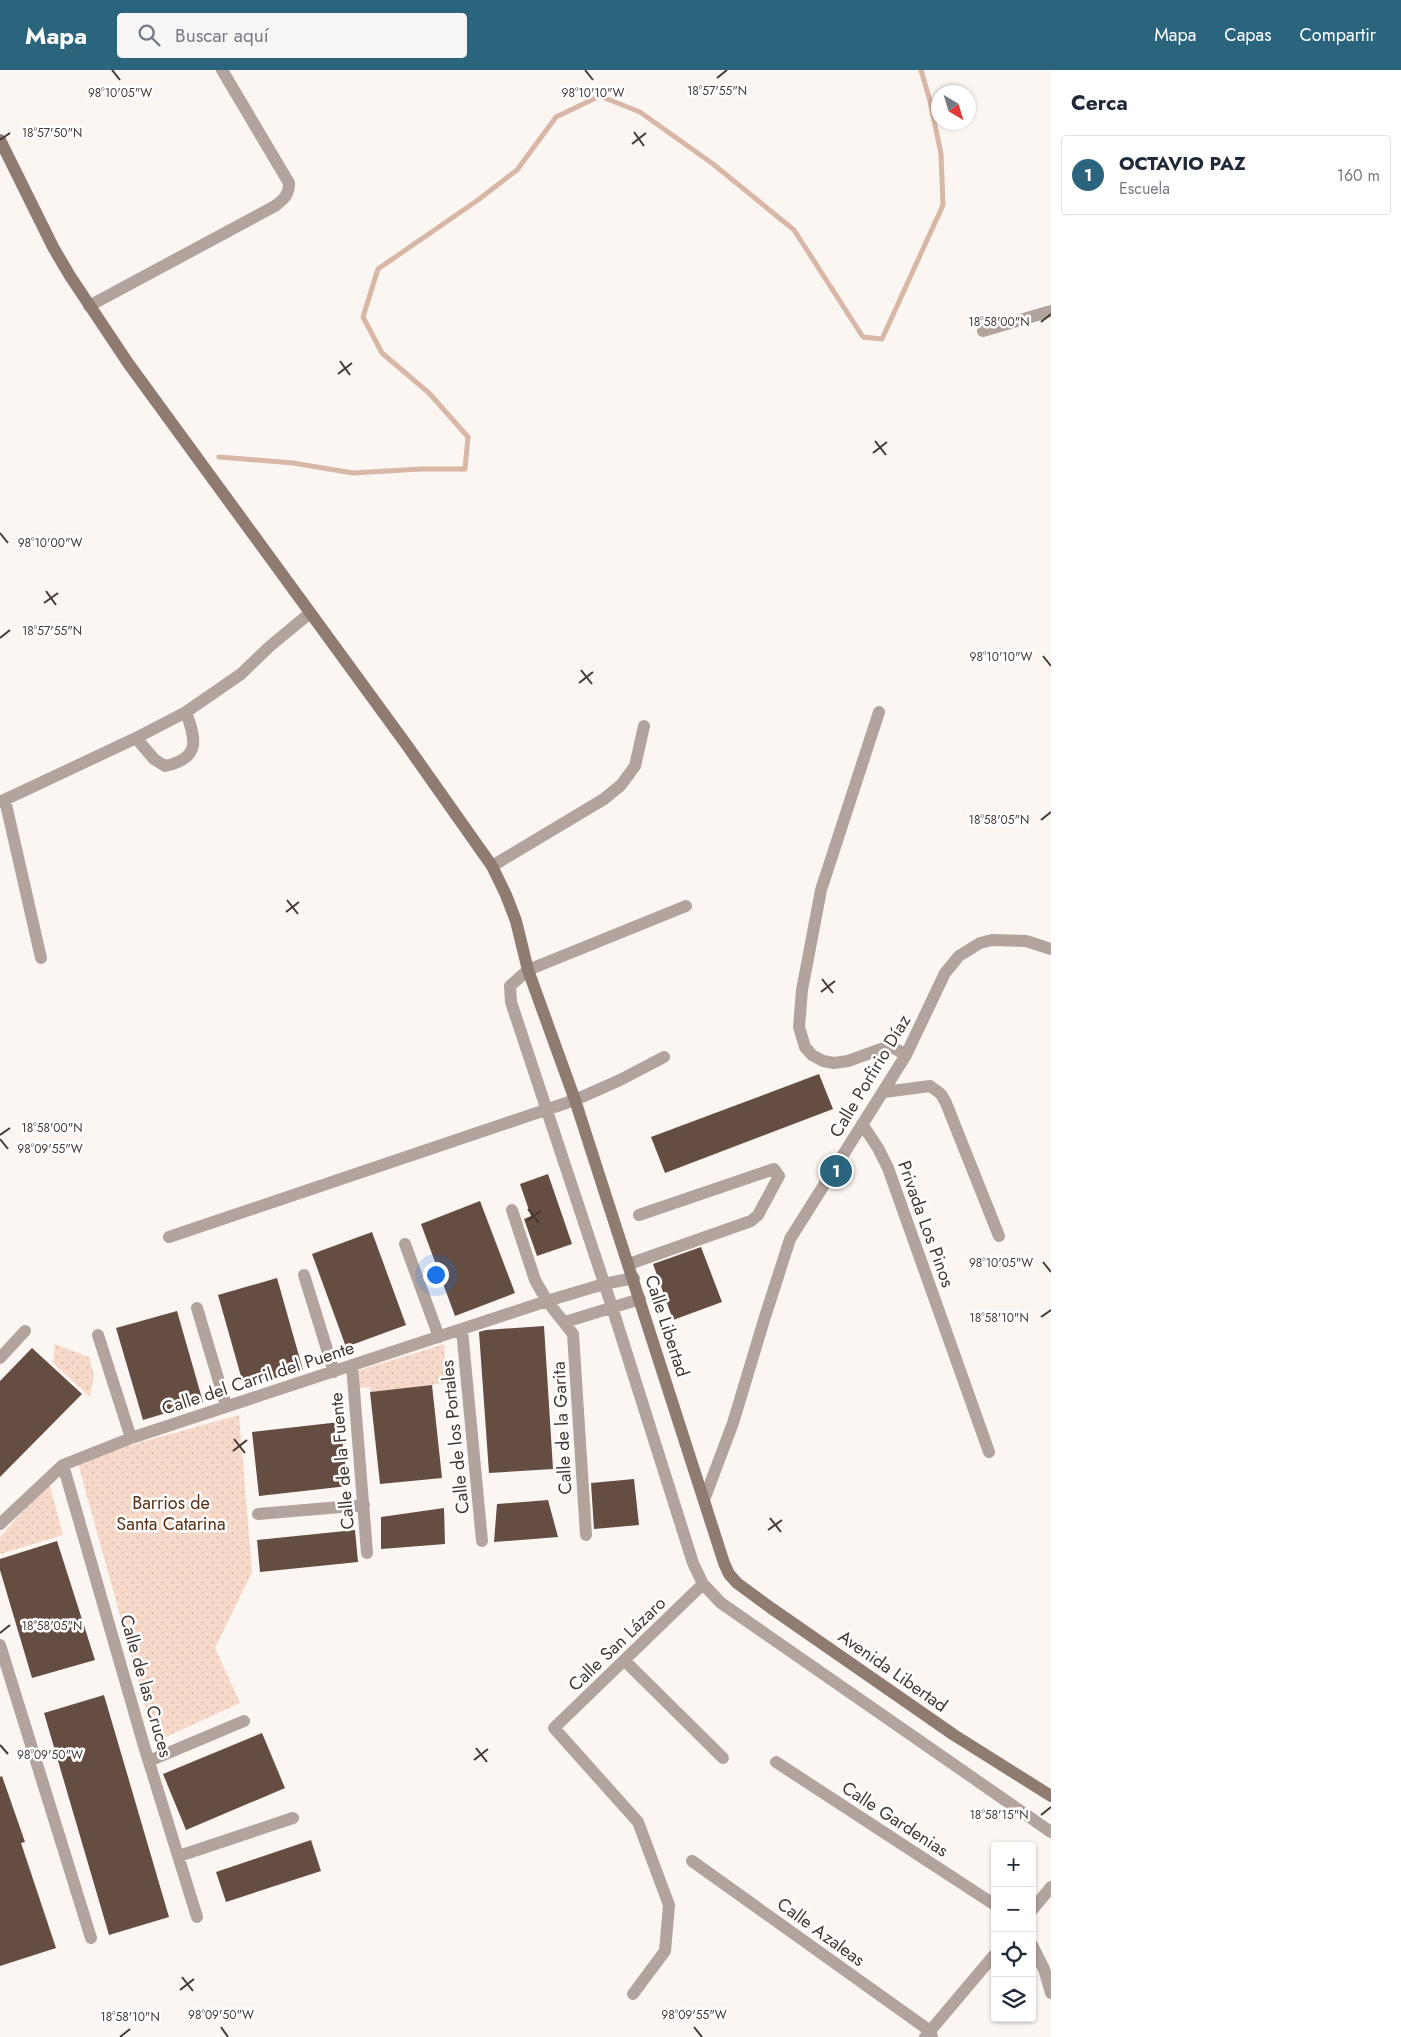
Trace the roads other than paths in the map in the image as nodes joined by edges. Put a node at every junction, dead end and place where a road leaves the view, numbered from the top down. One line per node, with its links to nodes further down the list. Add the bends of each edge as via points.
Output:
1 (222, 70): 3 (street, via 289,183 286,197 266,211)
2 (0, 140): 3 (main road, Calle Libertad, via 38,219)
3 (89, 306): 6 (main road, Calle Libertad, via 167,419)
4 (1051, 312): 5 (street)
5 (983, 331)
6 (310, 613): 7 (street, via 241,674); 12 (main road, Calle Libertad)
7 (186, 712): 10 (street); 10 (street, via 195,737 190,754 180,763 165,766 154,759)
8 (879, 712): 17 (street, via 821,890 802,990 799,1027 805,1047 823,1061 848,1061 884,1048 894,1048)
9 (644, 726): 12 (street, via 635,766 621,785 604,800)
10 (136, 738): 11 (street)
11 (2, 801): 15 (street)
12 (492, 866): 16 (main road, Calle Libertad, via 516,921)
13 (686, 906): 16 (street)
14 (1051, 949): 17 (street, Calle Porfirio Díaz, via 1026,941 992,940 980,943 959,956 945,973)
15 (41, 958)
16 (528, 970): 20 (main road, Calle Libertad); 21 (street, via 510,986 511,1002)
17 (906, 1054): 19 (street, Calle Porfirio Díaz)
18 (664, 1057): 20 (street)
19 (884, 1092): 22 (street, Calle Porfirio Díaz); 25 (street, via 930,1086 941,1094)
20 (575, 1100): 21 (street); 28 (main road, Calle Libertad)
21 (547, 1110): 26 (street); 31 (street)
22 (862, 1124): 46 (street, Privada Los Pinos, via 888,1168); 48 (street, Calle Porfirio Díaz, via 790,1239 734,1423)
23 (512, 1210): 33 (street, via 534,1280)
24 (639, 1215): 28 (street, via 774,1169 779,1176 758,1215 751,1221)
25 (998, 1236)
26 (169, 1237)
27 (405, 1244): 40 (street)
28 (629, 1264): 30 (main road, Calle Libertad)
29 (304, 1276): 43 (street)
30 (634, 1278): 31 (street, Calle del Carril del Puente); 32 (main road, Calle Libertad)
31 (604, 1284): 33 (street, Calle del Carril del Puente); 35 (street)
32 (640, 1299): 35 (street); 48 (main road, Calle Libertad)
33 (547, 1301): 36 (street); 37 (street, Calle del Carril del Puente)
34 (197, 1308): 44 (street)
35 (612, 1308): 36 (street); 56 (street, via 693,1563)
36 (565, 1322): 52 (street, Calle de la Garita, via 573,1334 575,1347)
37 (462, 1330): 40 (street, Calle del Carril del Puente); 53 (street, Calle de los Portales)
38 (25, 1331): 41 (street)
39 (98, 1335): 45 (street)
40 (439, 1336): 42 (street, Calle del Carril del Puente)
41 (0, 1358)
42 (352, 1365): 43 (street, Calle del Carril del Puente); 49 (street, Calle de la Fuente)
43 (334, 1372): 44 (street, Calle del Carril del Puente)
44 (226, 1406): 45 (street, Calle del Carril del Puente)
45 (131, 1438): 47 (street, Calle del Carril del Puente)
46 (989, 1452)
47 (63, 1465): 51 (street, Calle del Carril del Puente); 61 (street, Calle de las Cruces)
48 (704, 1500): 55 (main road, Calle Libertad)
49 (364, 1505): 50 (street); 54 (street, Calle de la Fuente)
50 (258, 1514)
51 (0, 1524)
52 (586, 1535)
53 (482, 1541)
54 (367, 1553)
55 (724, 1563): 63 (main road, Avenida Libertad, via 737,1583 771,1608 954,1735)
56 (703, 1584): 58 (street, Calle San Lázaro); 65 (street, via 720,1603)
57 (0, 1645): 72 (street)
58 (625, 1662): 60 (street); 76 (street, Calle San Lázaro, via 554,1728 638,1822 669,1905 665,1950)
59 (244, 1721): 61 (street)
60 (723, 1758)
61 (149, 1761): 66 (street, Calle de las Cruces)
62 (776, 1762): 69 (street, Calle Gardenias)
63 (1051, 1796)
64 (293, 1818): 66 (street)
65 (1051, 1832)
66 (179, 1856): 71 (street, Calle de las Cruces)
67 (692, 1861): 77 (street, Calle Azaleas)
68 (1051, 1887): 70 (street)
69 (991, 1902)
70 (1036, 1905)
71 (196, 1917)
72 (91, 1938)
73 (1036, 1953): 75 (street)
74 (991, 1959): 77 (street)
75 (1051, 1993)
76 (633, 1994)
77 (929, 2035)

